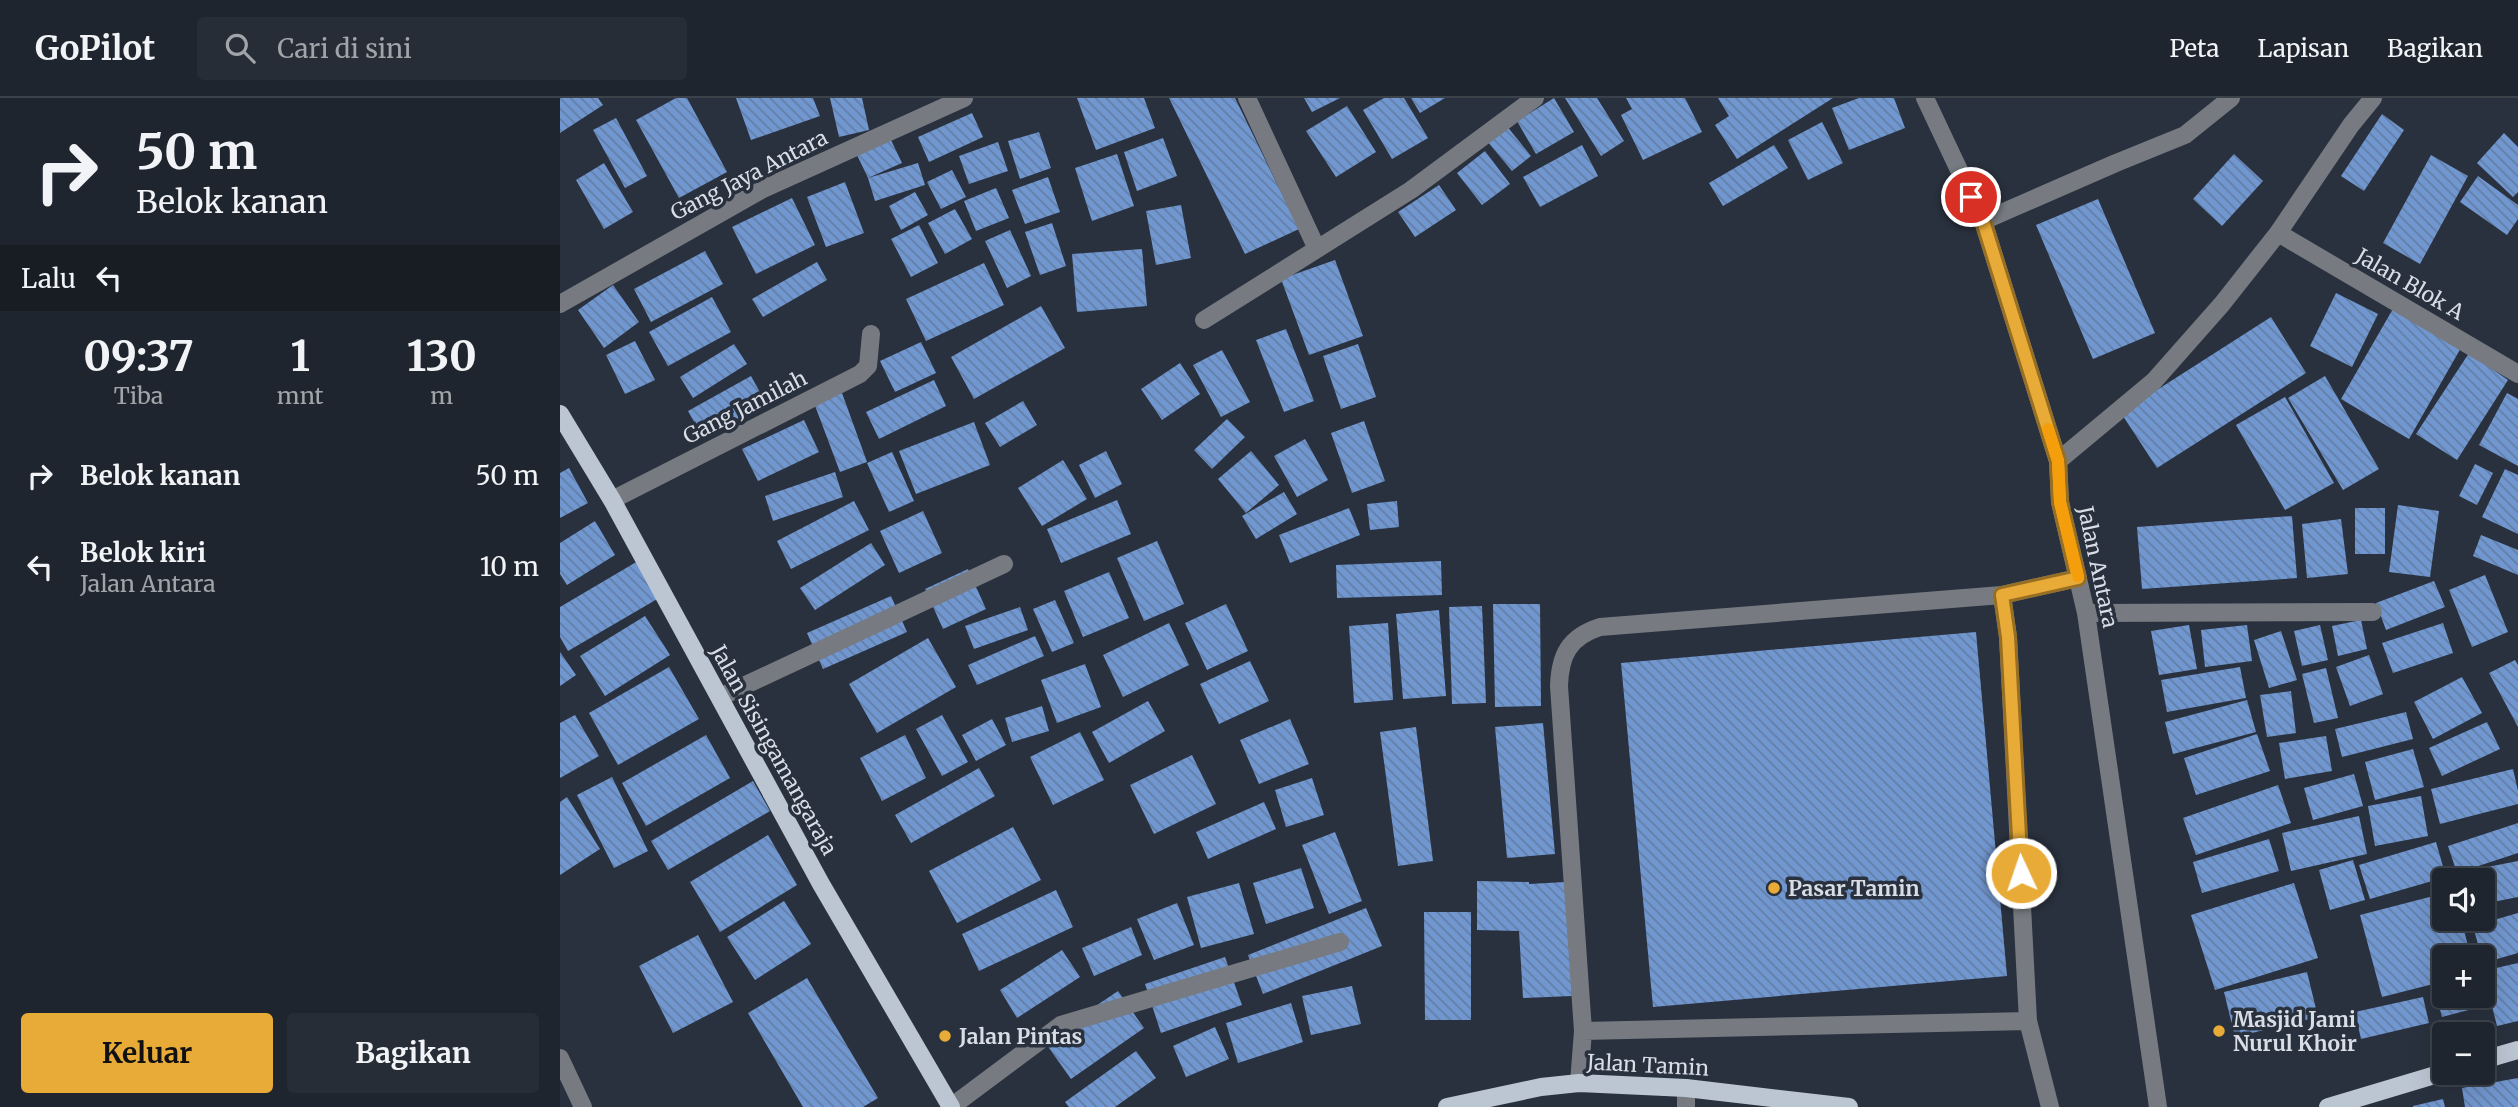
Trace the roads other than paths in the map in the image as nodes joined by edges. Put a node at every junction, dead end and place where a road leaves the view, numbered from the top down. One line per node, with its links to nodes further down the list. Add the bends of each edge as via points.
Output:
1 (964, 98): 10 (street, Gang Jaya Antara, via 762,189)
2 (1247, 98): 9 (street)
3 (1535, 98): 9 (street, via 1411,191)
4 (1926, 98): 7 (street, Jalan Antara)
5 (2231, 98): 7 (street, via 2185,135)
6 (2373, 98): 8 (street)
7 (1983, 221): 15 (street, Jalan Antara)
8 (2278, 233): 13 (street, Jalan Blok A); 15 (street, via 2154,381)
9 (1317, 249): 11 (street)
10 (560, 304)
11 (1204, 320)
12 (872, 334): 16 (street, Gang Jamilah, via 868,366 860,374)
13 (2518, 374)
14 (560, 414): 16 (main road, Jalan Sisingamangaraja)
15 (2058, 461): 18 (street, Jalan Antara, via 2060,502)
16 (612, 500): 22 (main road, Jalan Sisingamangaraja)
17 (1004, 564): 22 (street)
18 (2078, 578): 19 (street); 21 (street, Jalan Antara)
19 (2002, 595): 24 (street); 25 (street, via 1600,627 1574,642 1560,666 1559,686)
20 (2373, 612): 21 (street)
21 (2087, 613): 38 (street, Jalan Antara)
22 (720, 697): 33 (main road, Jalan Sisingamangaraja, via 821,884)
23 (1340, 942): 33 (street, via 1060,1025)
24 (2028, 1021): 25 (street); 37 (street)
25 (1583, 1031): 30 (street)
26 (2518, 1050): 27 (main road)
27 (2495, 1057)
28 (560, 1058): 32 (street)
29 (2432, 1076): 39 (main road)
30 (1579, 1083): 31 (main road, Jalan Tamin); 34 (main road, Jalan Tamin)
31 (1686, 1088): 35 (street); 36 (main road, Jalan Tamin)
32 (583, 1107)
33 (951, 1107)
34 (1447, 1107)
35 (1686, 1107)
36 (1849, 1107)
37 (2050, 1107)
38 (2158, 1107)
39 (2328, 1107)

